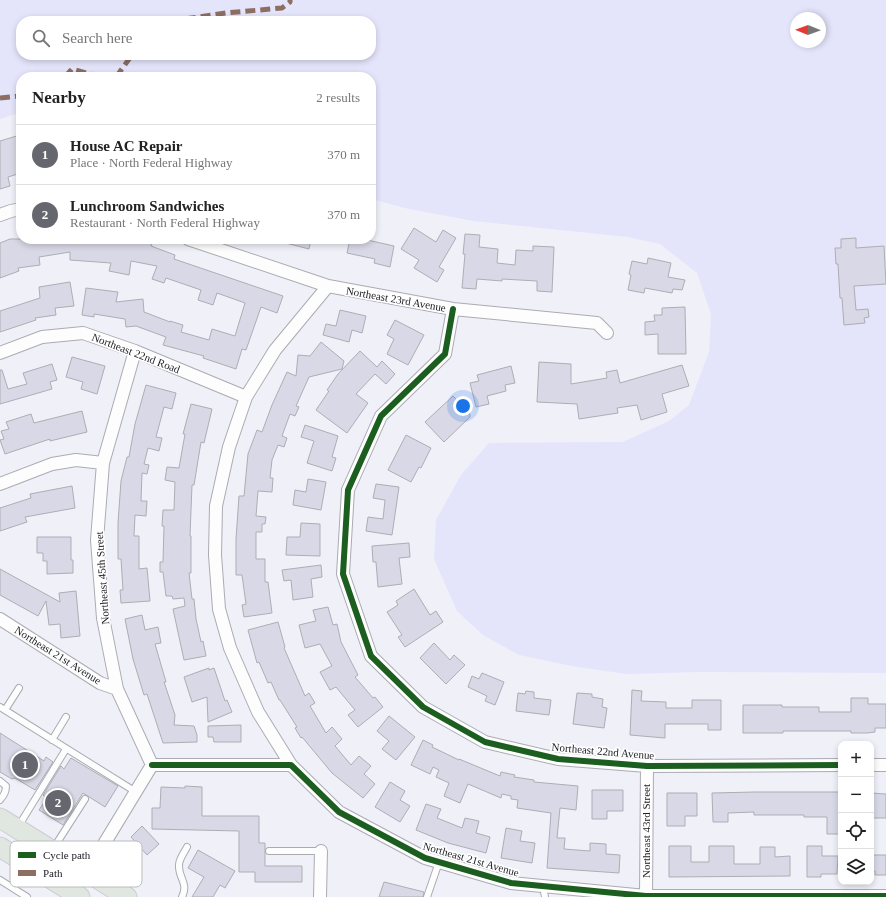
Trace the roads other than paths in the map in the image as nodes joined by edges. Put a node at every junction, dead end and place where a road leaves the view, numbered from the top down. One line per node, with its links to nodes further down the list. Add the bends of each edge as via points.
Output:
1 (16, 210): 2 (street)
2 (0, 215)
3 (203, 244): 4 (street, Northeast 23rd Avenue)
4 (328, 286): 5 (street, Northeast 23rd Avenue); 9 (street, Northeast 21st Avenue, via 275,350)
5 (453, 309): 6 (street, Northeast 23rd Avenue, via 596,323); 24 (street, Northeast 22nd Avenue, via 445,354 381,416 348,490 343,574 371,656 423,707 485,742 558,759)
6 (608, 333)
7 (135, 351): 8 (street, Northeast 22nd Road, via 83,333 42,337); 9 (street, Northeast 22nd Road); 10 (street, Northeast 45th Street)
8 (0, 353)
9 (246, 397): 20 (street, Northeast 21st Avenue, via 229,447 216,506 219,609 230,648 258,712)
10 (103, 463): 11 (street, via 76,460 52,464); 14 (street, Northeast 45th Street, via 97,540 103,618)
11 (0, 484)
12 (0, 619): 14 (street, Northeast 21st Avenue, via 100,683)
13 (19, 688): 15 (lane)
14 (117, 689): 19 (street, Northeast 45th Street)
15 (2, 709): 17 (lane)
16 (66, 717): 17 (lane)
17 (52, 740): 18 (lane)
18 (66, 749): 26 (lane); 30 (lane)
19 (152, 765): 20 (street); 26 (street)
20 (291, 765): 39 (street, Northeast 21st Avenue, via 339,812 425,858)
21 (838, 765): 24 (street, Northeast 22nd Avenue)
22 (874, 765): 23 (street)
23 (886, 765)
24 (647, 766): 47 (street, Northeast 43rd Street)
25 (0, 781): 28 (lane, via 6,786)
26 (136, 792): 33 (street)
27 (85, 799): 32 (lane)
28 (0, 800)
29 (0, 818): 30 (main road)
30 (17, 828): 31 (main road)
31 (38, 841)
32 (58, 841)
33 (106, 841)
34 (0, 847): 38 (main road)
35 (187, 847): 52 (lane, via 179,866 185,885)
36 (269, 851): 37 (lane)
37 (321, 851): 53 (street)
38 (10, 854)
39 (439, 862): 45 (street, Northeast 21st Avenue); 54 (lane)
40 (0, 880): 41 (lane)
41 (10, 886)
42 (11, 887): 49 (lane)
43 (62, 887): 50 (main road)
44 (112, 887): 51 (main road)
45 (544, 891): 46 (street, Northeast 21st Avenue)
46 (576, 893): 47 (street, Northeast 21st Avenue)
47 (646, 896): 48 (street, Northeast 21st Avenue)
48 (886, 896)
49 (27, 897)
50 (80, 897)
51 (128, 897)
52 (182, 897)
53 (320, 897)
54 (427, 897)

